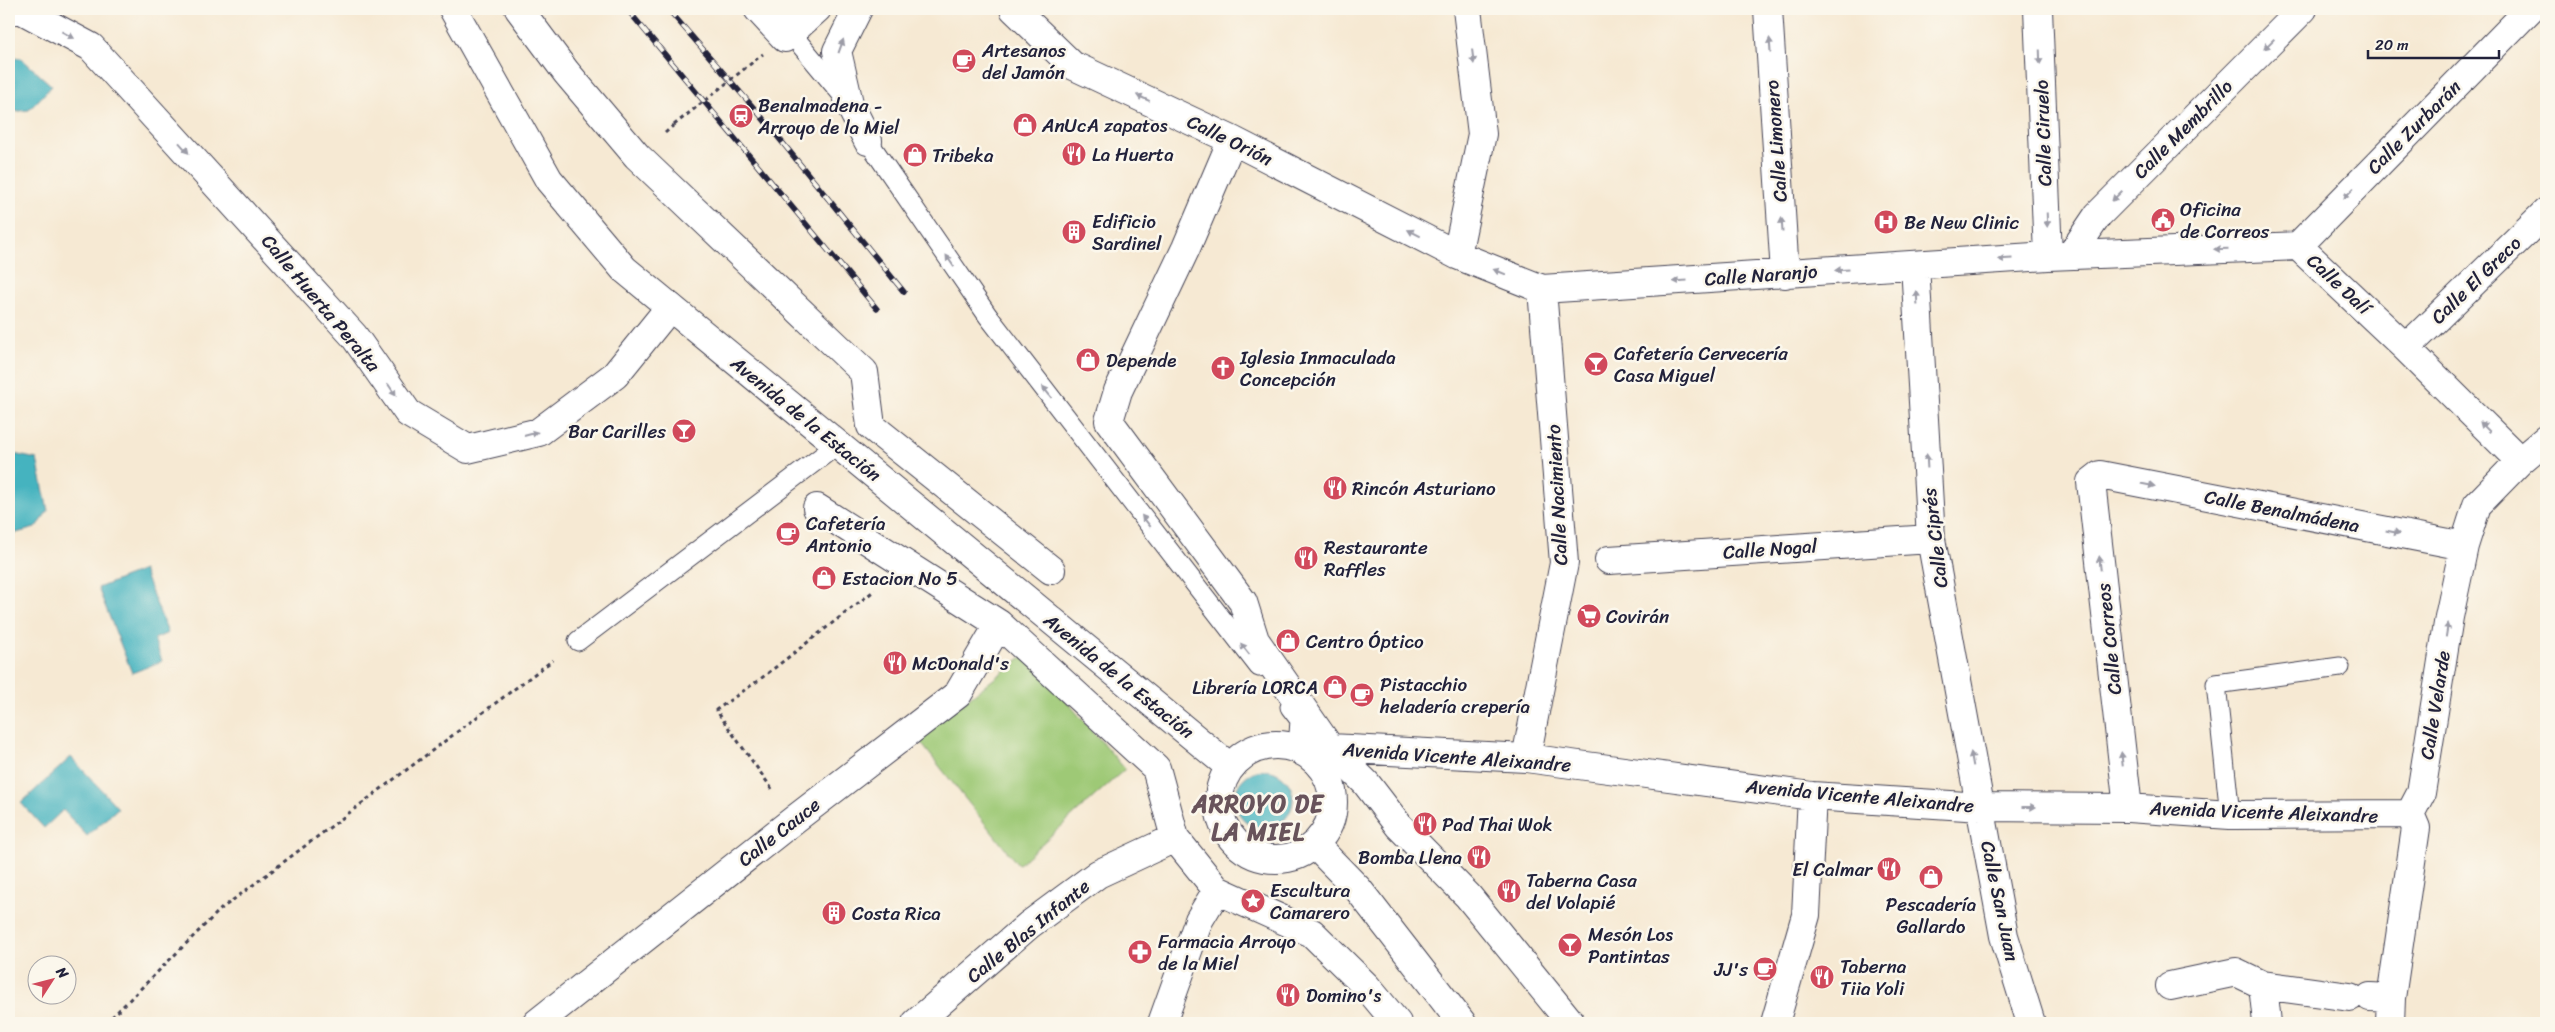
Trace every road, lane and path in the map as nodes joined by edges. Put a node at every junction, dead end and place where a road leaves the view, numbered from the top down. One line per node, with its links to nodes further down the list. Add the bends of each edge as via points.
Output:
1 (453, 9): 26 (street, Avenida de la Estación, via 549,180 624,269)
2 (519, 9): 37 (street, via 566,72 637,156 864,372 871,426)
3 (758, 9): 5 (street, via 785,38)
4 (771, 9): 15 (lane)
5 (817, 9)
6 (858, 9): 15 (street, one-way to 6, via 837,51)
7 (1014, 9): 17 (street, Calle Orión, one-way to 7, via 1072,65)
8 (1467, 9): 21 (street, one-way to 21, via 1482,134)
9 (1768, 9): 24 (street, Calle Limonero, one-way to 9)
10 (2038, 9): 22 (street, Calle Ciruelo, one-way to 22)
11 (2530, 9): 20 (street, Calle Zurbarán, one-way to 20)
12 (9, 11): 26 (street, Calle Huerta Peralta, one-way to 26, via 20,9 91,47 354,336 408,414 468,449 538,432 615,375)
13 (2296, 11): 22 (street, Calle Membrillo, one-way to 22)
14 (763, 54): 16 (path, bridge)
15 (849, 103): 18 (street)
16 (674, 124)
17 (1232, 140): 21 (street, Calle Orión, one-way to 17); 41 (street, via 1186,248 1118,391 1109,421 1243,602 1255,640)
18 (868, 141): 41 (lane, one-way to 18, via 1300,720 988,316)
19 (2546, 212): 27 (street, Calle El Greco)
20 (2298, 246): 22 (street, Calle Dalí, one-way to 22); 27 (street, Calle Dalí)
21 (1457, 255): 25 (street, Calle Naranjo, one-way to 21)
22 (2059, 256): 23 (street, Calle Naranjo, one-way to 23)
23 (1915, 265): 24 (street, Calle Naranjo, one-way to 24); 33 (street, Calle Ciprés, one-way to 23)
24 (1785, 274): 25 (street, Calle Naranjo, one-way to 25)
25 (1542, 289): 42 (street, Calle Nacimiento, via 1564,563)
26 (670, 307): 29 (street, Avenida de la Estación)
27 (2406, 348): 30 (street, Calle Dalí, one-way to 27)
28 (2546, 439): 30 (street, Calle Velarde)
29 (837, 445): 39 (lane); 43 (street, Avenida de la Estación)
30 (2520, 461): 34 (street, Calle Velarde, via 2477,505)
31 (2100, 475): 34 (street, Calle Benalmádena, one-way to 34); 46 (street, Calle Correos, one-way to 31, via 2091,482)
32 (817, 508): 36 (street)
33 (1931, 539): 35 (street, Calle Nogal); 45 (street, Calle Ciprés, one-way to 33)
34 (2464, 546): 47 (street, Calle Velarde, one-way to 34, via 2421,793)
35 (1609, 560)
36 (907, 565): 38 (street); 49 (path, via 716,710)
37 (1051, 570)
38 (1000, 624): 49 (street, Calle Cauce, via 958,694); 50 (street, via 1156,768)
39 (578, 641): 56 (path, via 221,910)
40 (2340, 667): 48 (lane, via 2216,684)
41 (1315, 753): 42 (street, Avenida Vicente Aleixandre); 43 (street, via 1279,744 1261,746 1243,755); 51 (street, via 1328,778 1333,795 1333,814); 62 (street, via 1366,783 1399,826 1468,896)
42 (1526, 758): 44 (street, Avenida Vicente Aleixandre)
43 (1230, 767): 51 (street, via 1221,784 1218,803 1222,821 1231,838 1245,851 1262,858 1281,860 1300,855)
44 (1812, 796): 45 (street, Avenida Vicente Aleixandre); 63 (street, via 1806,915)
45 (1981, 807): 46 (street, Avenida Vicente Aleixandre, one-way to 46); 64 (street, Calle San Juan, via 2004,936)
46 (2128, 808): 48 (street, Avenida Vicente Aleixandre)
47 (2410, 814): 48 (street, Avenida Vicente Aleixandre); 55 (street, via 2416,828)
48 (2230, 815)
49 (797, 817): 57 (street, Calle Cauce)
50 (1174, 838): 52 (street); 58 (street, Calle Blas Infante, via 1098,874 1029,925)
51 (1315, 845): 61 (street, via 1358,889)
52 (1217, 890): 59 (street, via 1199,920); 60 (street, via 1312,933)
53 (2263, 985): 54 (street, via 2236,972); 55 (street); 65 (street)
54 (2170, 986)
55 (2375, 1004)
56 (106, 1023)
57 (537, 1023)
58 (916, 1023)
59 (1162, 1023)
60 (1397, 1023)
61 (1462, 1023)
62 (1571, 1023)
63 (1775, 1023)
64 (2031, 1023)
65 (2267, 1023)

